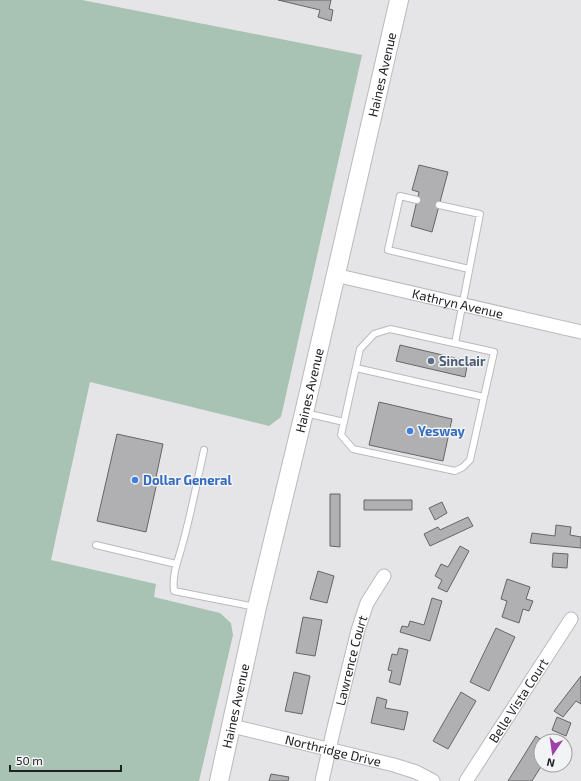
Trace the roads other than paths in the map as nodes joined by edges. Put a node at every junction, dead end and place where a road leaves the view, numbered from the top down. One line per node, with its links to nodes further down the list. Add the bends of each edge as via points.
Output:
1 (399, 0): 5 (main road, Haines Avenue)
2 (417, 200): 4 (lane, via 400,196 388,250)
3 (439, 205): 4 (lane, via 480,214)
4 (469, 269): 6 (lane)
5 (335, 276): 6 (street, Kathryn Avenue); 11 (main road, Haines Avenue)
6 (462, 304): 7 (street, Kathryn Avenue); 8 (lane)
7 (581, 332)
8 (455, 343): 9 (lane, via 390,329 374,334 360,348); 10 (lane, via 494,352)
9 (356, 368): 10 (lane); 12 (lane)
10 (484, 398): 12 (lane, via 470,460 455,471 353,449 342,435)
11 (304, 413): 12 (lane); 17 (main road, Haines Avenue)
12 (344, 422)
13 (204, 450): 15 (lane)
14 (96, 545): 15 (lane)
15 (176, 564): 17 (lane, via 174,591)
16 (384, 576): 20 (street, Lawrence Court, via 367,603 358,630)
17 (257, 607): 19 (main road, Haines Avenue)
18 (571, 619): 24 (street, Belle Vista Court)
19 (232, 726): 20 (street, Northridge Drive); 21 (main road, Haines Avenue)
20 (329, 749): 22 (street, Lawrence Court); 23 (street, Northridge Drive, via 394,765)
21 (219, 781)
22 (322, 781)
23 (433, 781)
24 (466, 781)

